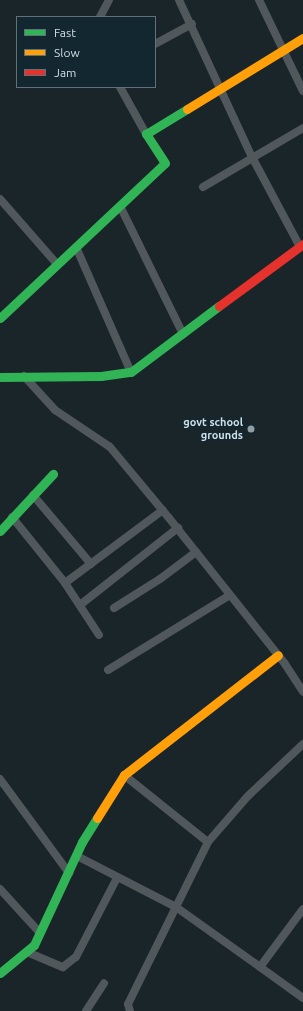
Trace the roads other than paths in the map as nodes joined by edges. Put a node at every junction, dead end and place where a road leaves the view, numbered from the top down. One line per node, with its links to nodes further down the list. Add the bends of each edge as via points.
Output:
1 (109, 0): 4 (street)
2 (179, 0): 5 (street)
3 (259, 0): 8 (street)
4 (101, 16)
5 (192, 24): 7 (street); 9 (street)
6 (303, 38): 8 (street)
7 (156, 43)
8 (282, 51): 9 (street); 11 (street)
9 (222, 87): 13 (street); 14 (street)
10 (121, 88): 13 (street)
11 (303, 91)
12 (303, 128): 14 (street)
13 (146, 134): 17 (street, via 165,163)
14 (252, 157): 15 (street); 18 (street)
15 (203, 187)
16 (0, 199): 20 (street)
17 (120, 206): 19 (street); 22 (street)
18 (301, 246): 22 (street)
19 (76, 247): 20 (street); 23 (street)
20 (56, 263): 21 (street)
21 (0, 318)
22 (183, 334): 23 (street)
23 (130, 372): 24 (street, via 101,376)
24 (24, 376): 25 (street); 28 (street, via 54,410 110,447)
25 (0, 377)
26 (54, 474): 27 (street)
27 (33, 495): 29 (street); 33 (street)
28 (163, 510): 30 (street); 33 (street)
29 (12, 517): 31 (street); 34 (street)
30 (178, 528): 32 (street); 36 (street)
31 (0, 531)
32 (196, 552): 35 (street); 37 (street)
33 (91, 564): 34 (street)
34 (65, 583): 36 (street)
35 (230, 595): 39 (street); 40 (street)
36 (80, 605): 38 (street)
37 (114, 608)
38 (99, 635)
39 (278, 656): 41 (street); 43 (street)
40 (108, 670)
41 (302, 687)
42 (303, 744): 45 (street, via 248,796)
43 (124, 775): 45 (street); 46 (street)
44 (0, 779): 47 (street)
45 (208, 842): 50 (street)
46 (77, 856): 47 (street); 48 (street)
47 (69, 873): 52 (street)
48 (117, 878): 50 (street); 53 (street, via 76,957 63,967)
49 (0, 889): 52 (street)
50 (176, 907): 54 (street); 59 (street, via 128,1004)
51 (303, 909): 54 (street)
52 (40, 933): 53 (street, via 34,946)
53 (27, 952): 55 (street)
54 (260, 967): 57 (street)
55 (0, 973)
56 (104, 982): 58 (street)
57 (303, 998)
58 (86, 1011)
59 (130, 1011)

